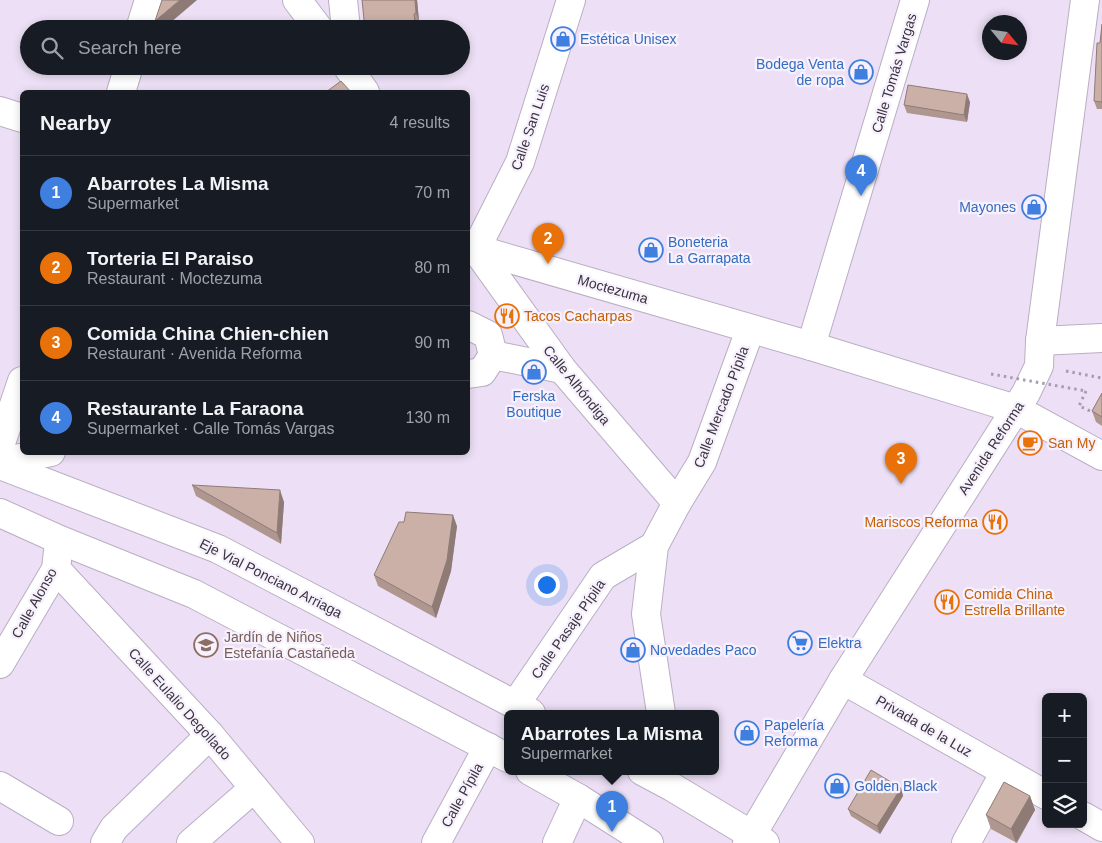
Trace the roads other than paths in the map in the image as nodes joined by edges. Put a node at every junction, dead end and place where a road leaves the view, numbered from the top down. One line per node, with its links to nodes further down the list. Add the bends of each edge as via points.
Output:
1 (149, 0): 7 (street)
2 (297, 0): 8 (street)
3 (343, 0): 9 (street)
4 (571, 0): 14 (street, Calle San Luis, via 520,162)
5 (916, 0): 18 (street, Calle Tomás Vargas)
6 (1085, 0): 19 (street, Avenida Reforma)
7 (143, 20)
8 (312, 20)
9 (345, 20)
10 (126, 75): 11 (street)
11 (122, 90)
12 (0, 111): 13 (street)
13 (20, 117)
14 (472, 243): 16 (street, Moctezuma); 21 (street, Calle Alhóndiga)
15 (470, 325): 20 (street, via 488,335)
16 (750, 330): 18 (street); 29 (street, Calle Mercado Pípila, via 702,462)
17 (1102, 338): 19 (street)
18 (811, 346): 24 (street)
19 (1039, 354): 24 (street, Avenida Reforma, via 1026,393)
20 (493, 355): 21 (street); 22 (street, via 482,372)
21 (562, 369): 29 (street, Calle Alhóndiga)
22 (470, 374)
23 (20, 387): 25 (street)
24 (1016, 409): 27 (street); 35 (street, Avenida Reforma)
25 (0, 446)
26 (38, 455): 28 (street)
27 (1102, 456)
28 (0, 464): 36 (street, Eje Vial Ponciano Arriaga, via 218,549)
29 (677, 503): 32 (street, Calle Mercado Pípila)
30 (0, 513): 31 (street)
31 (60, 540): 33 (street, Calle Alonso); 39 (street, via 194,594)
32 (654, 546): 36 (street, Calle Pasaje Pípila, via 603,576); 37 (street, Calle Mercado Pípila, via 646,614)
33 (56, 569): 34 (street, Calle Alonso); 38 (street, Calle Eulalio Degollado)
34 (0, 664)
35 (843, 680): 40 (street, Privada de la Luz); 51 (street, Avenida Reforma)
36 (523, 709)
37 (661, 710)
38 (210, 736): 45 (street, Calle Eulalio Degollado); 52 (street, via 114,828)
39 (498, 753): 55 (street, Calle Pípila)
40 (1005, 772): 46 (street, Privada de la Luz); 58 (street)
41 (537, 775): 47 (street)
42 (656, 775): 43 (street)
43 (671, 779): 51 (street)
44 (0, 786): 49 (street)
45 (254, 788): 53 (street); 54 (street, Calle Eulalio Degollado)
46 (1042, 793)
47 (578, 798): 56 (street); 57 (street)
48 (1087, 818): 50 (street)
49 (59, 821)
50 (1102, 827)
51 (754, 840)
52 (105, 843)
53 (191, 843)
54 (300, 843)
55 (436, 843)
56 (557, 843)
57 (649, 843)
58 (966, 843)

